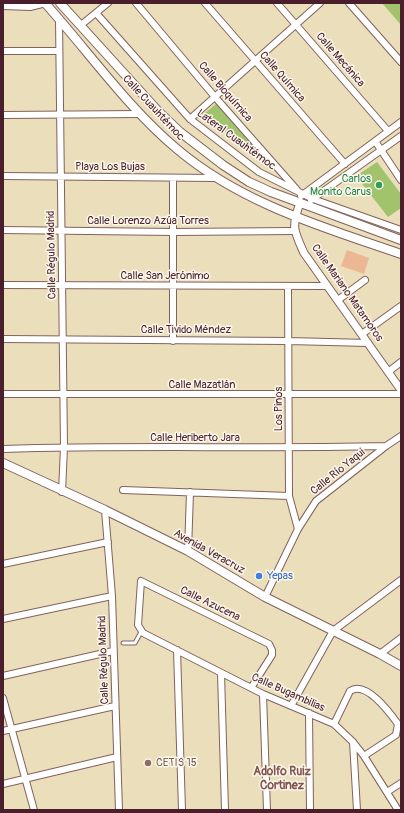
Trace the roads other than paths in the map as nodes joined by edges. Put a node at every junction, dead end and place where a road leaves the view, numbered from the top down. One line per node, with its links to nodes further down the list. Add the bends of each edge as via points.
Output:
1 (45, 3): 9 (street, via 30,7); 11 (main road, Calle Cuauhtémoc)
2 (60, 3): 13 (main road, Calle Cuauhtémoc)
3 (108, 3): 10 (street)
4 (136, 3): 18 (street, Calle Bioquímica)
5 (205, 3): 16 (street, Calle Química)
6 (277, 3): 12 (street, Calle Mecánica)
7 (320, 3): 12 (street)
8 (350, 3): 17 (street)
9 (3, 6)
10 (96, 13): 13 (street); 22 (street, Lateral Cuauhtémoc)
11 (59, 19): 15 (street, Calle Régulo Madrid); 19 (main road, Calle Cuauhtémoc)
12 (296, 24): 16 (street); 24 (street, Calle Mecánica)
13 (81, 25): 36 (main road, Calle Cuauhtémoc, via 158,111 196,146 249,182)
14 (3, 51): 15 (street)
15 (59, 52): 21 (street, Calle Régulo Madrid)
16 (255, 61): 18 (street); 28 (street, Calle Química)
17 (401, 62)
18 (215, 97): 22 (street); 34 (street, Calle Bioquímica)
19 (142, 114): 21 (street); 32 (main road, Calle Cuauhtémoc, via 178,150)
20 (3, 115): 21 (street)
21 (60, 115): 30 (street, Calle Régulo Madrid)
22 (190, 119): 34 (street, Lateral Cuauhtémoc, via 259,172)
23 (401, 122): 24 (street)
24 (388, 131): 26 (street)
25 (401, 136): 27 (street)
26 (375, 141): 27 (street); 28 (street)
27 (380, 151): 33 (street); 35 (street)
28 (345, 164): 34 (street)
29 (3, 176): 30 (street, Playa Los Bujas)
30 (61, 177): 31 (street, Playa Los Bujas); 40 (street, Calle Régulo Madrid)
31 (173, 178): 32 (street, Playa Los Bujas); 42 (street)
32 (216, 178): 37 (main road, Calle Cuauhtémoc, via 253,199)
33 (401, 180)
34 (301, 194): 35 (street, Lateral Cuauhtémoc); 36 (street)
35 (312, 199): 36 (street); 39 (street, Lateral Cuauhtémoc)
36 (300, 203): 37 (street, Calle Mariano Matamoros); 43 (main road, Calle Cuauhtémoc)
37 (295, 217): 41 (street, Calle Mariano Matamoros); 44 (main road, Calle Cuauhtémoc)
38 (3, 230): 40 (street, Calle Lorenzo Azúa Torres)
39 (401, 230)
40 (62, 231): 42 (street, Calle Lorenzo Azúa Torres); 47 (street, Calle Régulo Madrid)
41 (294, 231): 42 (street, Calle Lorenzo Azúa Torres); 48 (street, Calle Mariano Matamoros, via 304,253)
42 (174, 232): 49 (street)
43 (401, 240)
44 (401, 254)
45 (365, 280): 51 (street)
46 (3, 285): 47 (street, Calle San Jerónimo)
47 (62, 286): 49 (street, Calle San Jerónimo); 55 (street, Calle Régulo Madrid)
48 (327, 286): 50 (street, Calle San Jerónimo); 51 (street, Calle Mariano Matamoros)
49 (174, 287): 50 (street, Calle San Jerónimo); 56 (street)
50 (288, 287): 57 (street, Los Pinos)
51 (338, 300): 53 (street, Calle Mariano Matamoros)
52 (401, 306): 53 (street)
53 (362, 334): 58 (street, Calle Mariano Matamoros)
54 (3, 339): 55 (street, Calle Tivido Méndez)
55 (62, 339): 56 (street, Calle Tivido Méndez); 63 (street, Calle Régulo Madrid)
56 (173, 340): 57 (street, Calle Tivido Méndez)
57 (289, 341): 58 (street, Calle Tivido Méndez); 65 (street, Los Pinos)
58 (368, 343): 60 (street, Calle Mariano Matamoros)
59 (401, 362): 60 (street)
60 (388, 372): 61 (street, Calle Mariano Matamoros)
61 (401, 390)
62 (3, 394): 63 (street, Calle Mazatlán)
63 (63, 394): 65 (street, Calle Mazatlán); 68 (street, Calle Régulo Madrid)
64 (401, 394): 65 (street, Calle Mazatlán)
65 (289, 395): 69 (street, Los Pinos)
66 (401, 436): 67 (street, Calle Río Yaqui)
67 (386, 446): 69 (street, Calle Heriberto Jara); 77 (street, Calle Río Yaqui, via 316,501)
68 (64, 447): 69 (street, Calle Heriberto Jara); 70 (street, Calle Heriberto Jara); 73 (street, Calle Régulo Madrid)
69 (289, 448): 75 (street, Los Pinos)
70 (3, 449)
71 (3, 463): 73 (main road, Avenida Veracruz)
72 (123, 490): 74 (street)
73 (62, 492): 76 (main road, Avenida Veracruz)
74 (190, 492): 75 (street); 79 (street)
75 (289, 496): 77 (street, Los Pinos)
76 (105, 510): 78 (street, Calle Régulo Madrid); 79 (main road, Avenida Veracruz)
77 (298, 529): 83 (street, Calle Río Yaqui)
78 (108, 542): 80 (street); 82 (street, Calle Régulo Madrid)
79 (188, 551): 83 (main road, Avenida Veracruz)
80 (3, 564)
81 (401, 580): 86 (street)
82 (112, 596): 84 (street); 90 (street, Calle Régulo Madrid)
83 (265, 597): 86 (main road, Avenida Veracruz)
84 (3, 619)
85 (140, 631): 88 (lane, via 135,643); 89 (street, Calle Bugambilias); 95 (street, Calle Azucena, via 138,625 141,581 270,644 272,655)
86 (333, 631): 91 (main road, Avenida Veracruz); 99 (street)
87 (401, 638): 91 (street)
88 (123, 643)
89 (177, 650): 93 (street, Calle Bugambilias); 113 (street)
90 (114, 652): 94 (street); 98 (street, Calle Régulo Madrid)
91 (380, 654): 92 (main road, Avenida Veracruz)
92 (401, 666)
93 (221, 673): 95 (street, Calle Bugambilias); 114 (street)
94 (3, 676)
95 (251, 688): 96 (street, Calle Bugambilias)
96 (263, 694): 99 (street, Calle Bugambilias); 115 (street)
97 (3, 698): 102 (street)
98 (115, 706): 102 (street); 106 (street, Calle Régulo Madrid)
99 (291, 706): 100 (street, Calle Bugambilias)
100 (309, 713): 101 (street, Calle Bugambilias); 116 (street)
101 (334, 724): 104 (street, Calle Bugambilias); 105 (street, via 353,689 374,697 387,708 398,724 396,735)
102 (11, 729): 103 (street); 107 (street)
103 (3, 731)
104 (353, 742): 105 (street, Calle Bugambilias); 117 (street)
105 (364, 756): 110 (street, Calle Bugambilias)
106 (117, 757): 107 (street); 112 (street, Calle Régulo Madrid)
107 (25, 778): 109 (street); 111 (street)
108 (401, 783): 110 (street)
109 (3, 784)
110 (387, 792): 118 (street, Calle Bugambilias)
111 (34, 810)
112 (118, 810)
113 (182, 810)
114 (225, 810)
115 (267, 810)
116 (310, 810)
117 (357, 810)
118 (398, 810)

